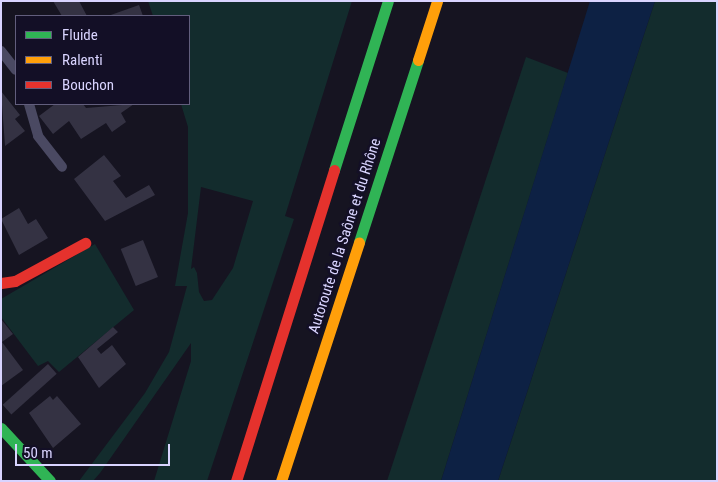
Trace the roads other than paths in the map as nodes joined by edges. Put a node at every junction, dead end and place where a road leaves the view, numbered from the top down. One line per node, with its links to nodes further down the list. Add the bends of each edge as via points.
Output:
1 (388, 1): 11 (main road, Autoroute de la Saône et du Rhône)
2 (437, 1): 12 (main road, Autoroute de la Saône et du Rhône)
3 (1, 51): 4 (lane)
4 (15, 69)
5 (29, 105): 6 (lane, via 38,136)
6 (62, 167)
7 (85, 243): 8 (main road, via 15,281)
8 (1, 283)
9 (1, 428): 10 (main road)
10 (50, 481)
11 (236, 481)
12 (281, 481)

